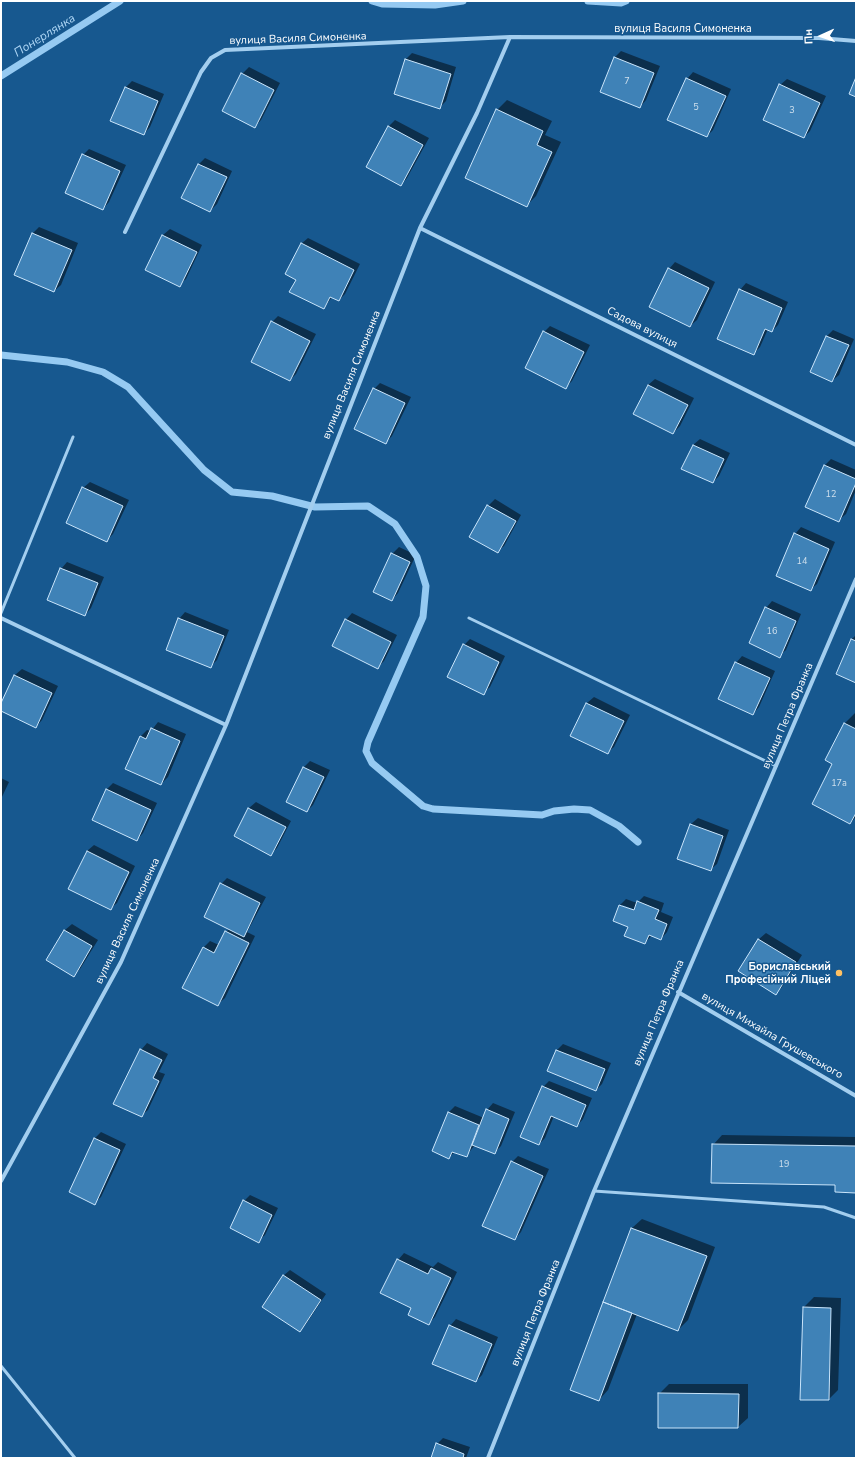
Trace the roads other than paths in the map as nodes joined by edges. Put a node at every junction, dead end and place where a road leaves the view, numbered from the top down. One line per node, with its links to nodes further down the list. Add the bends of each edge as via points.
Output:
1 (510, 37): 2 (street, вулиця Василя Симоненка, via 819,38); 3 (street, вулиця Василя Симоненка, via 477,113); 4 (street, вулиця Василя Симоненка, via 225,50 211,58 201,72)
2 (856, 42)
3 (420, 228): 6 (street, Садова вулиця); 11 (street, вулиця Василя Симоненка)
4 (126, 232)
5 (72, 437): 8 (lane)
6 (856, 445)
7 (856, 579): 12 (street, вулиця Петра Франка)
8 (1, 613)
9 (1, 618): 11 (street)
10 (470, 618): 12 (lane)
11 (226, 725): 15 (street, вулиця Василя Симоненка, via 121,962)
12 (776, 766): 13 (street, вулиця Петра Франка)
13 (678, 992): 14 (street, вулиця Михайла Грушевського); 16 (street, вулиця Петра Франка)
14 (856, 1096)
15 (1, 1181)
16 (594, 1191): 17 (lane, via 824,1207); 20 (street, вулиця Петра Франка)
17 (856, 1218)
18 (1, 1366): 19 (lane)
19 (75, 1458)
20 (488, 1458)

